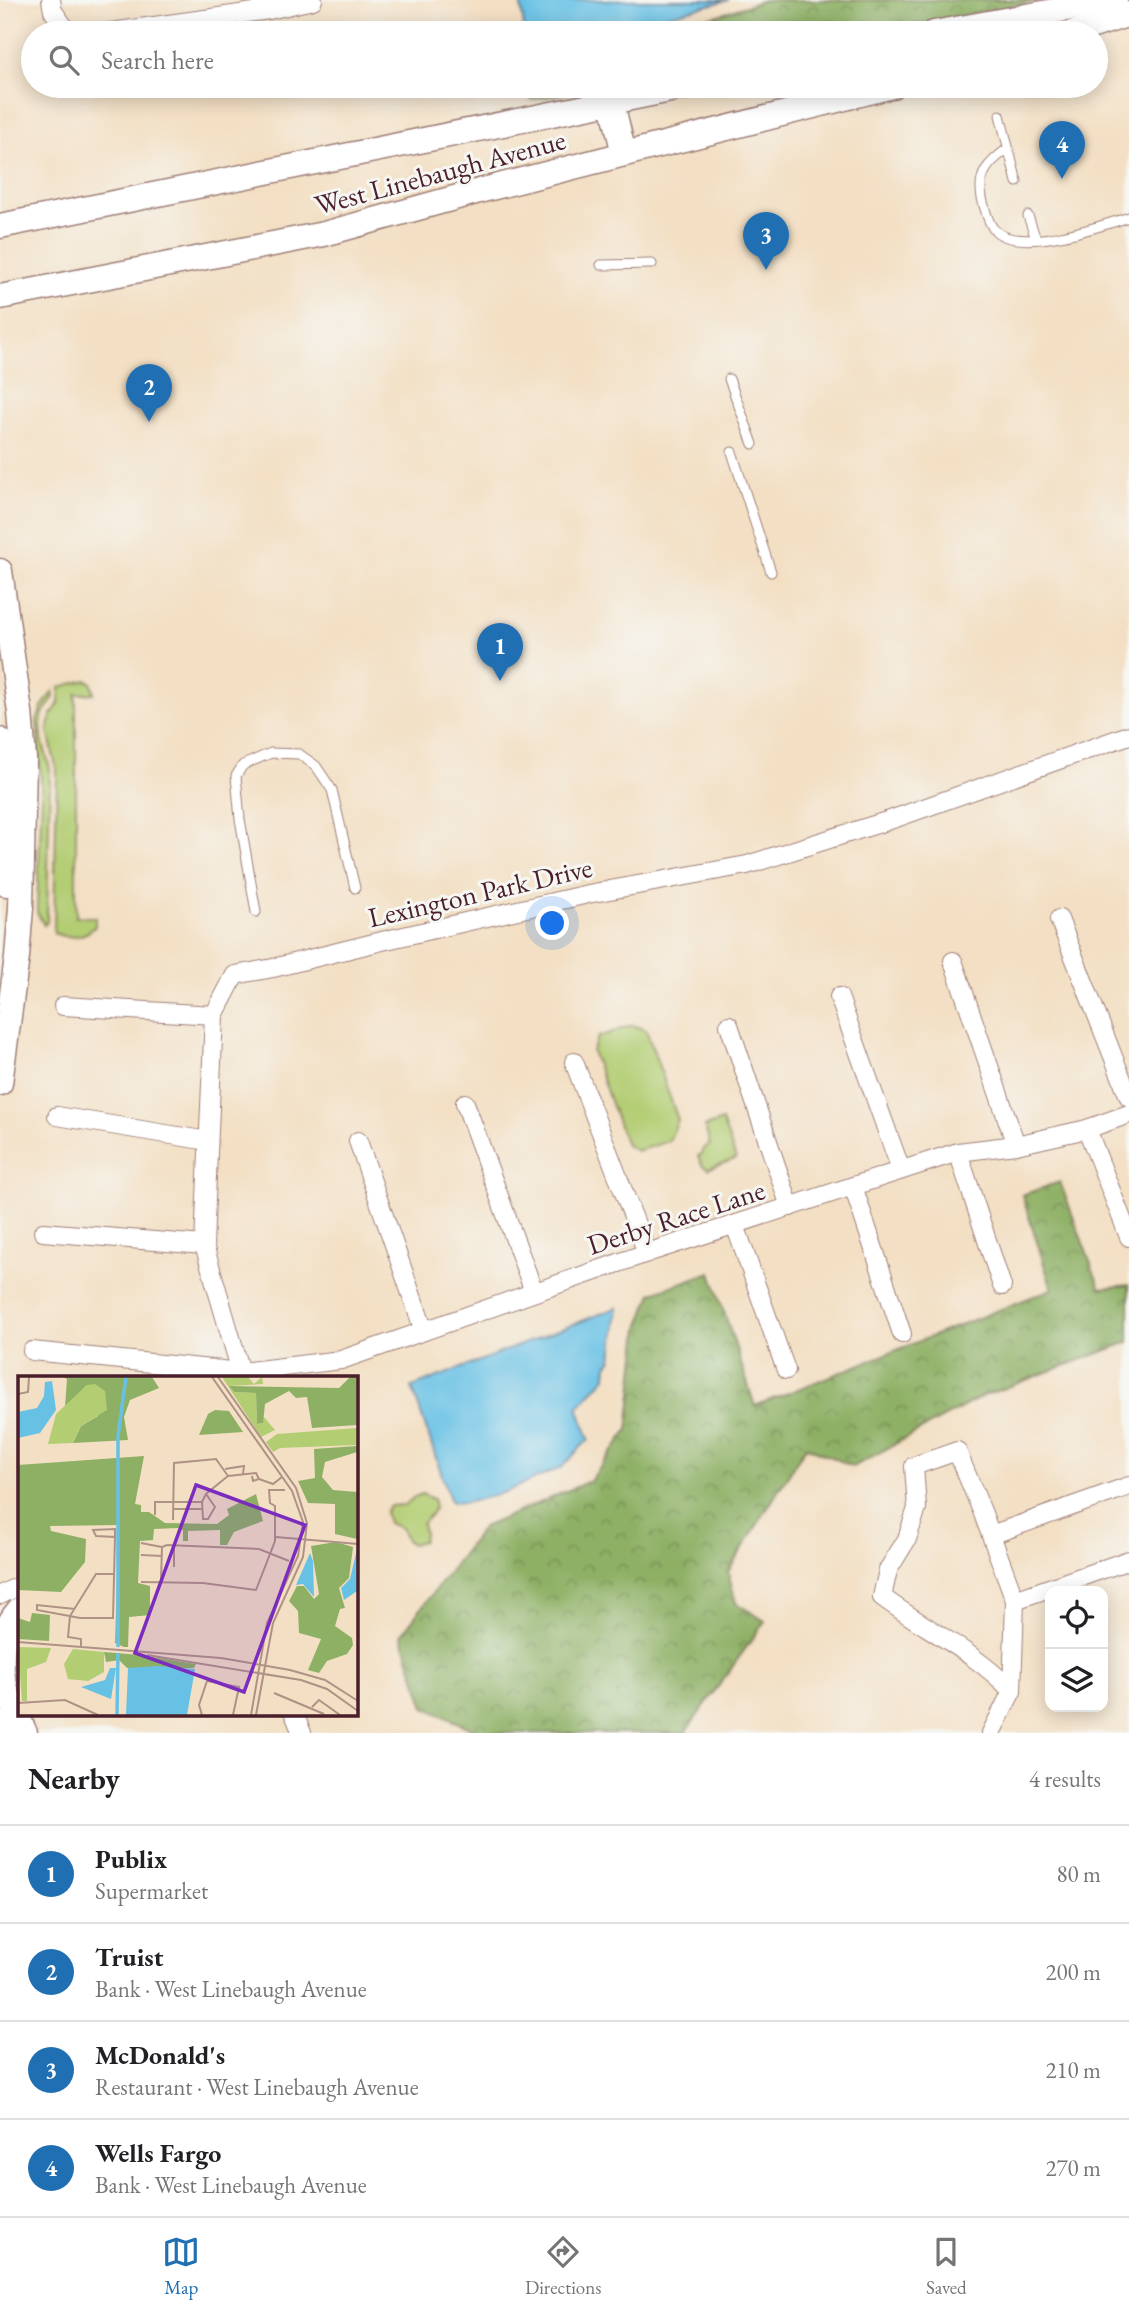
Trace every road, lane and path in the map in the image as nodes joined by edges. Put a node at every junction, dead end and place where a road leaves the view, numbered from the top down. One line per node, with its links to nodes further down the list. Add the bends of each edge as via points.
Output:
1 (51, 0): 5 (street)
2 (313, 0): 6 (street)
3 (1115, 0): 7 (main road)
4 (1129, 14): 8 (main road)
5 (60, 21)
6 (191, 21)
7 (1000, 21)
8 (1108, 21)
9 (635, 98): 11 (main road, West Linebaugh Avenue)
10 (845, 98): 14 (main road, West Linebaugh Avenue)
11 (612, 103): 14 (main road); 18 (main road, West Linebaugh Avenue)
12 (1000, 115): 13 (lane)
13 (1007, 149): 15 (lane); 19 (lane, via 984,170 982,197 992,228 1002,236)
14 (624, 154): 22 (main road, West Linebaugh Avenue, via 324,234)
15 (1017, 182)
16 (1028, 216): 19 (lane)
17 (1129, 217): 19 (lane, via 1059,237)
18 (0, 226)
19 (1035, 239)
20 (652, 264): 21 (lane)
21 (601, 265)
22 (0, 297)
23 (729, 379): 24 (lane)
24 (753, 444)
25 (732, 452): 27 (lane)
26 (0, 571): 28 (main road)
27 (771, 572)
28 (6, 655): 34 (main road, via 20,712 24,759 21,905)
29 (1128, 738): 38 (street, Lexington Park Drive, via 747,865 588,894 234,975)
30 (0, 740): 34 (main road)
31 (355, 888): 32 (lane, via 332,790 316,766 299,754 271,753 243,765 236,776)
32 (256, 912)
33 (1059, 919): 42 (street)
34 (12, 948): 41 (main road)
35 (953, 961): 49 (street)
36 (839, 997): 51 (street)
37 (63, 1006): 38 (street)
38 (214, 1015): 47 (street, Lexington Park Drive)
39 (729, 1026): 53 (street)
40 (574, 1062): 58 (street)
41 (0, 1083)
42 (1129, 1097)
43 (465, 1103): 60 (street)
44 (1129, 1114): 46 (street, Derby Race Lane)
45 (57, 1116): 47 (street)
46 (1087, 1129): 49 (street, Derby Race Lane); 56 (street)
47 (208, 1141): 57 (street, Lexington Park Drive)
48 (358, 1141): 61 (street)
49 (1016, 1145): 50 (street, Derby Race Lane)
50 (958, 1152): 51 (street, Derby Race Lane); 59 (street)
51 (901, 1170): 52 (street, Derby Race Lane)
52 (853, 1186): 53 (street, Derby Race Lane); 62 (street)
53 (790, 1207): 54 (street, Derby Race Lane)
54 (735, 1225): 58 (street, Derby Race Lane); 64 (street)
55 (43, 1232): 57 (street)
56 (1129, 1237)
57 (204, 1245): 65 (street, Lexington Park Drive)
58 (647, 1254): 60 (street, Derby Race Lane)
59 (1002, 1286)
60 (534, 1292): 61 (street, Derby Race Lane)
61 (424, 1331): 65 (street, Derby Race Lane, via 341,1360)
62 (902, 1335)
63 (32, 1351): 65 (street, Derby Race Lane)
64 (786, 1370)
65 (241, 1375)
66 (1129, 1486): 67 (street)
67 (991, 1535): 70 (street); 73 (street, via 957,1451 914,1466 918,1508 907,1539 888,1570 882,1597 994,1672)
68 (1129, 1560): 70 (street)
69 (12, 1595): 71 (street); 72 (main road)
70 (1016, 1600): 73 (street)
71 (0, 1607)
72 (1, 1669): 77 (main road)
73 (1012, 1691): 79 (street)
74 (295, 1716): 78 (street)
75 (0, 1723): 76 (main road)
76 (5, 1733)
77 (25, 1733)
78 (302, 1733)
79 (991, 1733)

